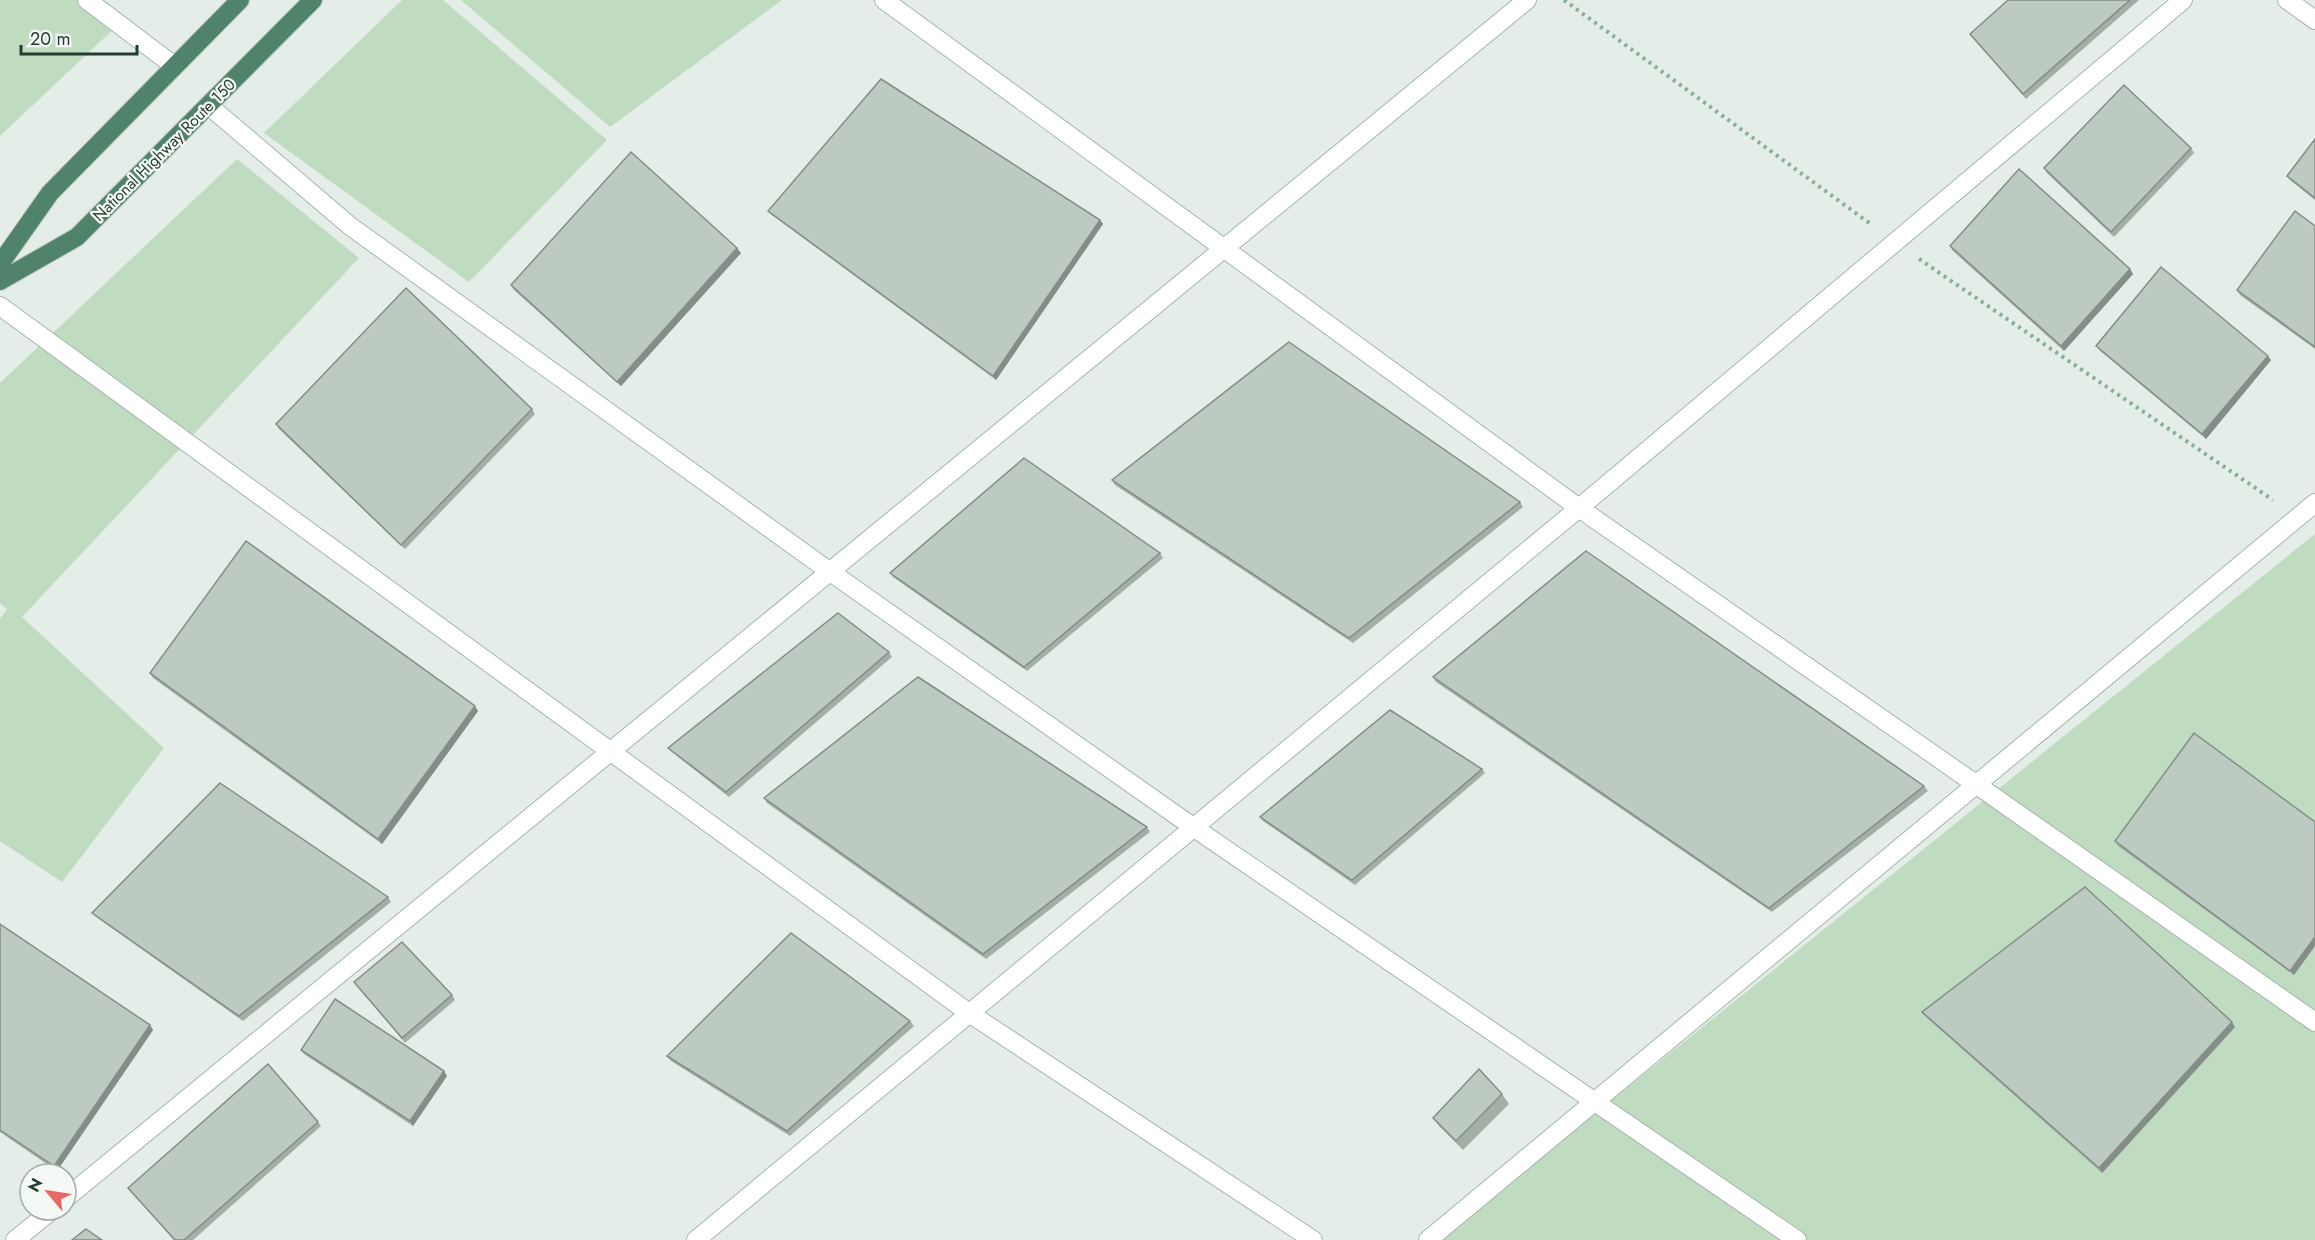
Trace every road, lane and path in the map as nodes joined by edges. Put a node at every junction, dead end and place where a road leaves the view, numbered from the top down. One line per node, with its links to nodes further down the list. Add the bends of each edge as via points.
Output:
1 (87, 0): 10 (street)
2 (240, 0): 10 (highway)
3 (313, 0): 11 (highway, National Highway Route 150)
4 (884, 0): 13 (street)
5 (1527, 0): 13 (street)
6 (1564, 0): 12 (path)
7 (2183, 0): 12 (street)
8 (2287, 0): 9 (street)
9 (2315, 20)
10 (173, 65): 14 (highway, via 50,194)
11 (208, 105): 15 (highway, National Highway Route 150, via 77,237); 20 (street, via 350,226)
12 (1895, 242): 18 (street); 19 (path)
13 (1224, 250): 18 (street); 20 (street)
14 (0, 264)
15 (0, 281)
16 (0, 306): 21 (street)
17 (2315, 503): 19 (street)
18 (1579, 508): 22 (street); 23 (street)
19 (2298, 517): 22 (street)
20 (829, 571): 21 (street); 23 (street)
21 (608, 752): 24 (street); 27 (street)
22 (1977, 785): 25 (street); 26 (street)
23 (1193, 828): 24 (street); 26 (street)
24 (969, 1013): 30 (street); 31 (street)
25 (2315, 1022)
26 (1595, 1102): 32 (street); 33 (street)
27 (78, 1188)
28 (37, 1222): 29 (street)
29 (15, 1240)
30 (696, 1240)
31 (1313, 1240)
32 (1428, 1240)
33 (1797, 1240)

